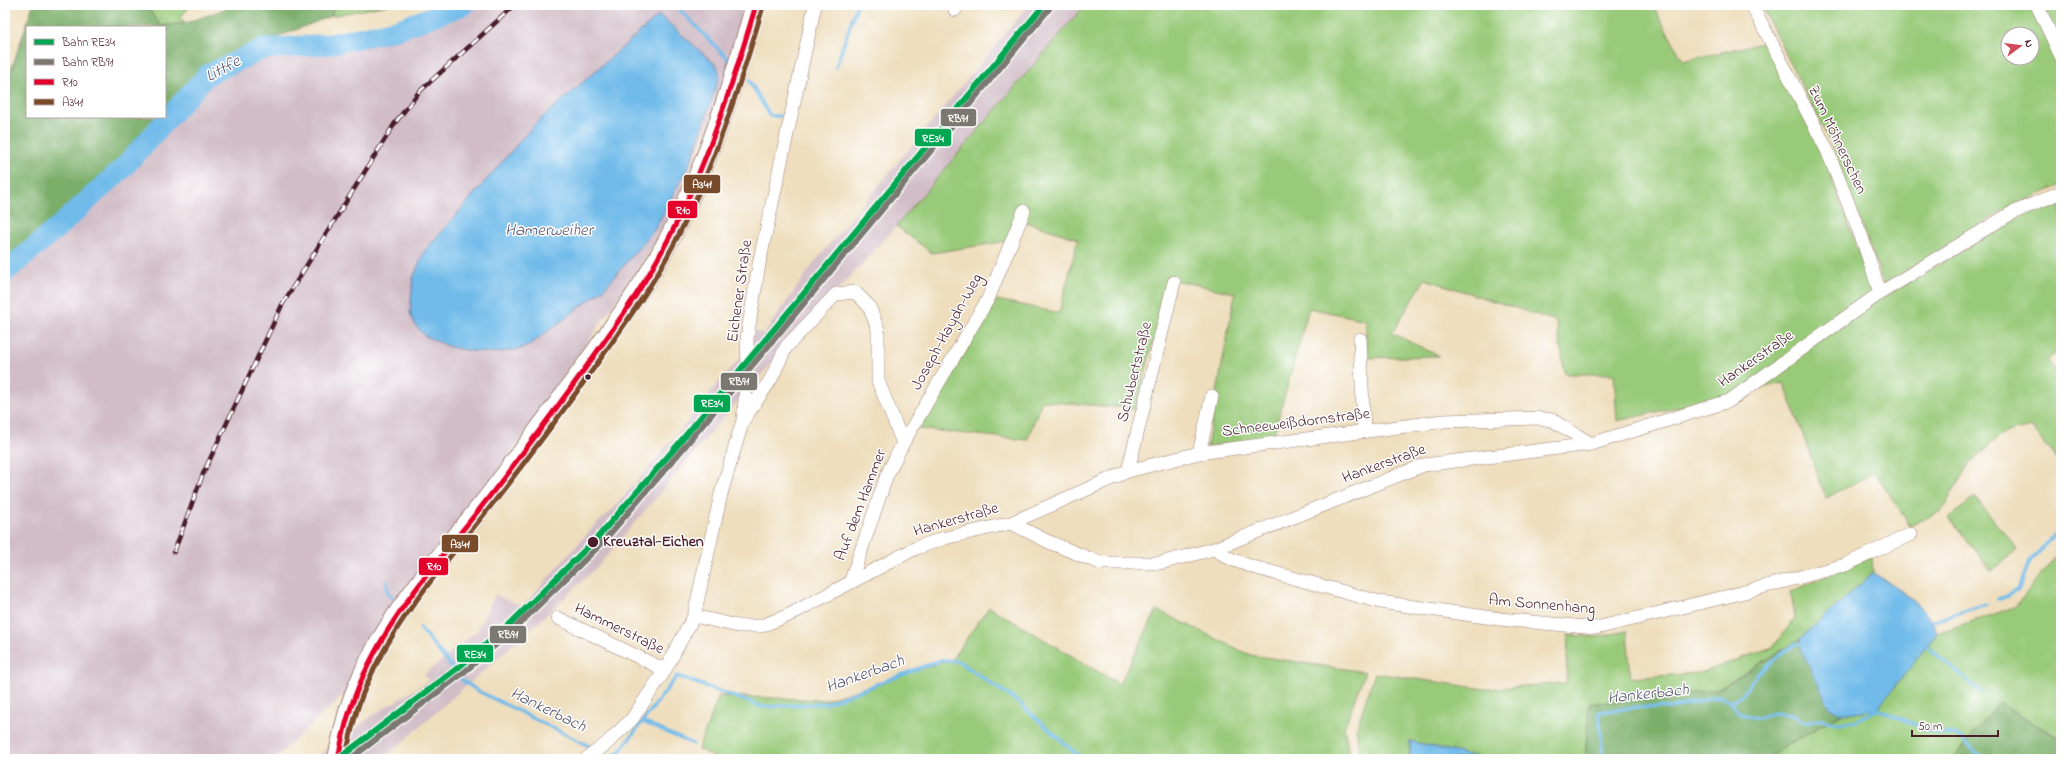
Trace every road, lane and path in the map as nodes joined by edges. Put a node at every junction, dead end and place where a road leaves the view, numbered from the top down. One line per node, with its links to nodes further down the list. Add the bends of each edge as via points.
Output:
1 (756, 5): 26 (main road, via 705,161 680,218 651,272 531,442 381,640 357,688 346,721)
2 (815, 5): 12 (street, Eichener Straße, via 759,264 747,338 748,370)
3 (1752, 5): 9 (street, Zum Möhnerschen, via 1826,150 1862,238)
4 (2037, 5): 5 (street)
5 (2061, 56)
6 (2061, 192): 9 (street, Hankerstraße, via 2010,214)
7 (1024, 211): 14 (street, Joseph-Haydn-Weg, via 988,299)
8 (1174, 282): 17 (street, Schubertstraße)
9 (1880, 293): 15 (street, Hankerstraße, via 1729,401)
10 (1360, 339): 13 (street)
11 (1212, 396): 16 (street)
12 (744, 420): 14 (street, Auf dem Hammer, via 771,379 786,347 836,294 855,292 870,306 878,329 878,381); 22 (street, Eichener Straße, via 721,494)
13 (1364, 432): 15 (street, Schneeweißdornstraße, via 1444,421 1538,418 1552,420); 16 (street, Schneeweißdornstraße)
14 (903, 443): 21 (street, Auf dem Hammer, via 887,475)
15 (1591, 444): 20 (street, Hankerstraße, via 1424,464)
16 (1199, 453): 17 (street, Schneeweißdornstraße)
17 (1128, 471): 18 (street, Schneeweißdornstraße)
18 (1011, 522): 20 (street, Hankerstraße, via 1049,542 1100,563 1160,563); 21 (street, Hankerstraße, via 916,548)
19 (1911, 534): 20 (street, Am Sonnenhang, via 1845,565 1596,628 1500,620 1380,602 1253,567)
20 (1214, 549)
21 (850, 583): 22 (street, Hankerstraße, via 787,616 761,626 738,626)
22 (694, 616): 24 (street, Eichener Straße)
23 (558, 618): 24 (street, Hammerstraße)
24 (665, 670): 25 (street, Eichener Straße, via 632,719)
25 (587, 758)
26 (338, 759)

